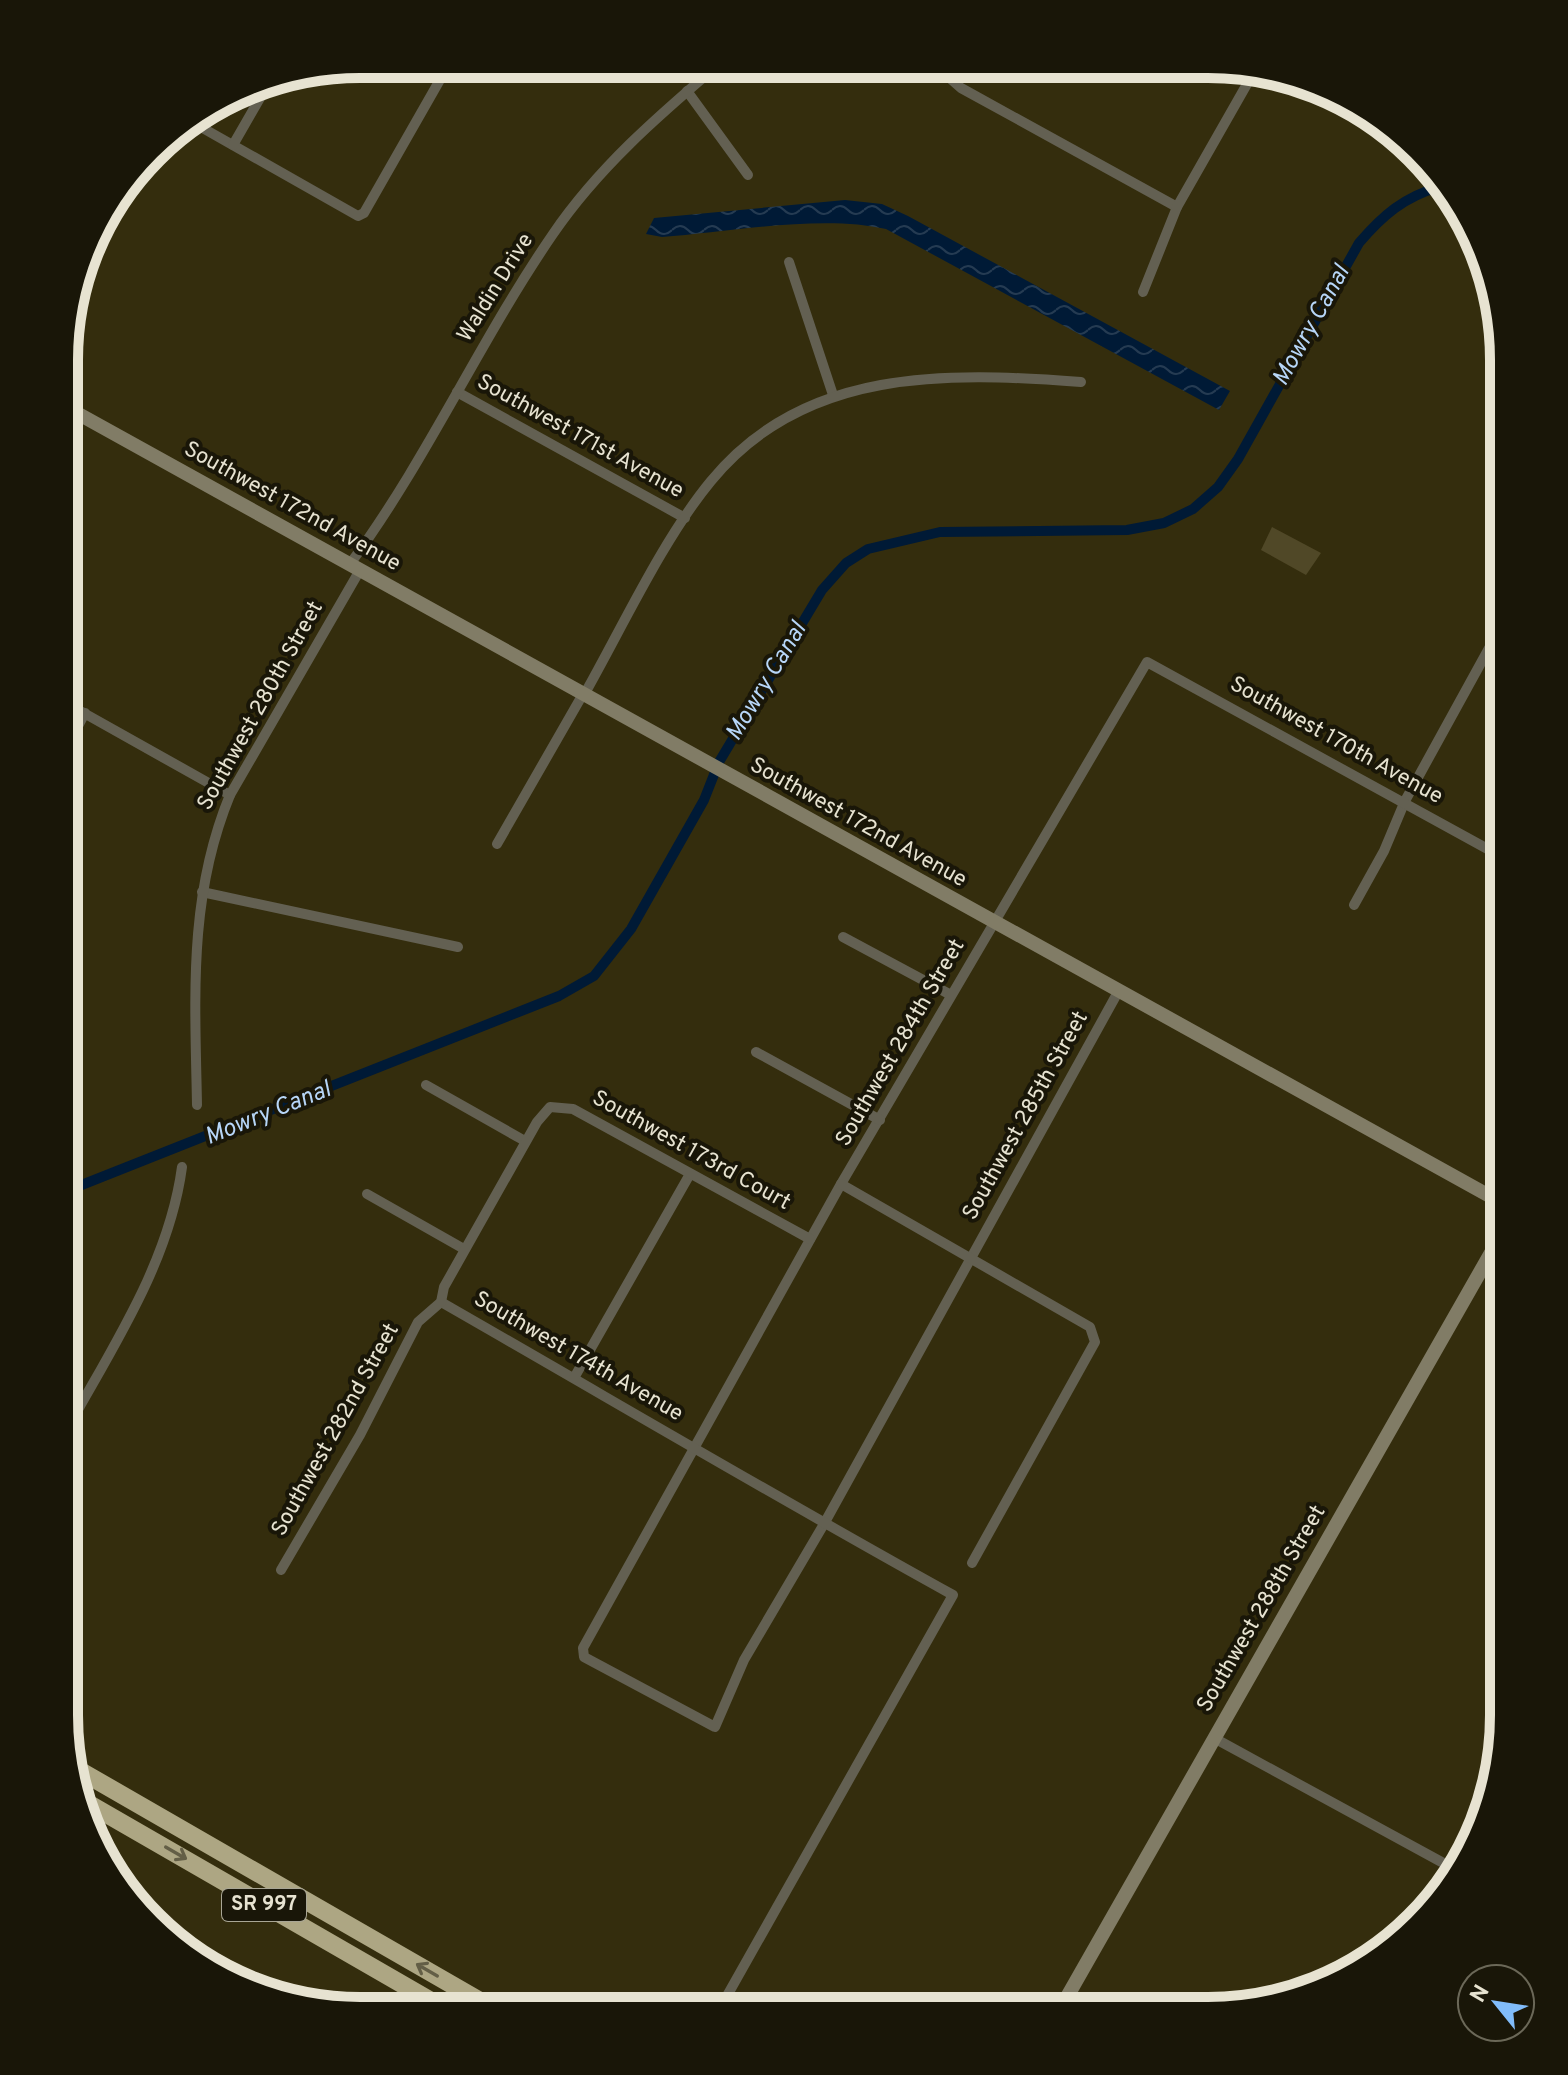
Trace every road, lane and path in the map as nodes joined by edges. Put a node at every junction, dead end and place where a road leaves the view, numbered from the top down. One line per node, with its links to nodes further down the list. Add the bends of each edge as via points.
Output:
1 (950, 78): 10 (street)
2 (441, 79): 8 (street, via 358,216)
3 (702, 79): 5 (street, Waldin Drive)
4 (1249, 81): 10 (street)
5 (687, 91): 9 (street); 14 (street, Waldin Drive, via 656,116 582,196 496,320)
6 (261, 96): 8 (street)
7 (202, 127): 8 (street)
8 (233, 145)
9 (748, 175)
10 (1177, 207): 12 (street)
11 (789, 262): 15 (street)
12 (1143, 292)
13 (1081, 382): 15 (street, via 909,379)
14 (457, 392): 17 (street, Southwest 171st Avenue); 18 (street, Waldin Drive)
15 (833, 395): 17 (street, via 750,442 712,480)
16 (78, 414): 18 (street, Southwest 172nd Avenue)
17 (685, 518): 21 (street)
18 (355, 567): 21 (street, Southwest 172nd Avenue); 25 (street, Southwest 280th Street)
19 (1490, 647): 26 (street)
20 (1147, 662): 26 (street, Southwest 170th Avenue); 31 (street, Southwest 284th Street)
21 (584, 694): 27 (street); 31 (street, Southwest 172nd Avenue)
22 (78, 709): 23 (street)
23 (85, 713): 24 (street); 25 (street)
24 (78, 726)
25 (230, 795): 29 (street, Southwest 280th Street, via 216,828)
26 (1405, 801): 28 (street, Southwest 170th Avenue); 30 (street)
27 (497, 844)
28 (1490, 850)
29 (202, 892): 33 (street); 38 (street, Southwest 280th Street, via 194,952)
30 (1354, 905)
31 (993, 922): 34 (street, Southwest 172nd Avenue); 35 (street, Southwest 284th Street)
32 (843, 937): 35 (street)
33 (458, 947)
34 (1118, 992): 46 (street, Southwest 172nd Avenue); 50 (street, Southwest 285th Street)
35 (951, 995): 40 (street, Southwest 284th Street)
36 (756, 1052): 40 (street)
37 (426, 1085): 41 (street)
38 (197, 1105)
39 (550, 1107): 41 (street, Southwest 282nd Street); 43 (street, Southwest 173rd Court, via 573,1109)
40 (880, 1120): 44 (street, Southwest 284th Street)
41 (525, 1141): 48 (street, Southwest 282nd Street)
42 (182, 1167): 53 (street, via 178,1197 143,1292)
43 (690, 1174): 47 (street, Southwest 173rd Court); 52 (street)
44 (841, 1184): 47 (street, Southwest 284th Street); 50 (street)
45 (367, 1194): 48 (street)
46 (1489, 1196)
47 (810, 1239): 54 (street, Southwest 284th Street)
48 (464, 1249): 51 (street, Southwest 282nd Street)
49 (1489, 1256): 58 (street, Southwest 288th Street)
50 (969, 1259): 55 (street, Southwest 285th Street); 56 (street, via 1090,1327 1095,1342)
51 (441, 1302): 52 (street, Southwest 174th Avenue); 57 (street, Southwest 282nd Street, via 418,1322)
52 (574, 1378): 54 (street, Southwest 174th Avenue)
53 (78, 1410)
54 (695, 1447): 55 (street, Southwest 174th Avenue); 55 (street, Southwest 284th Street, via 583,1648 584,1657 715,1727 744,1660)
55 (824, 1524): 66 (street, Southwest 174th Avenue, via 953,1595)
56 (972, 1563)
57 (281, 1570)
58 (1214, 1738): 63 (street); 67 (street, Southwest 288th Street)
59 (84, 1773): 61 (highway, SR 997)
60 (93, 1806): 62 (highway, SR 997)
61 (163, 1819): 62 (highway); 65 (highway, SR 997, one-way to 61)
62 (124, 1823): 64 (highway, SR 997, one-way to 64)
63 (1446, 1865)
64 (424, 1997)
65 (473, 1997)
66 (726, 1997)
67 (1070, 1997)

